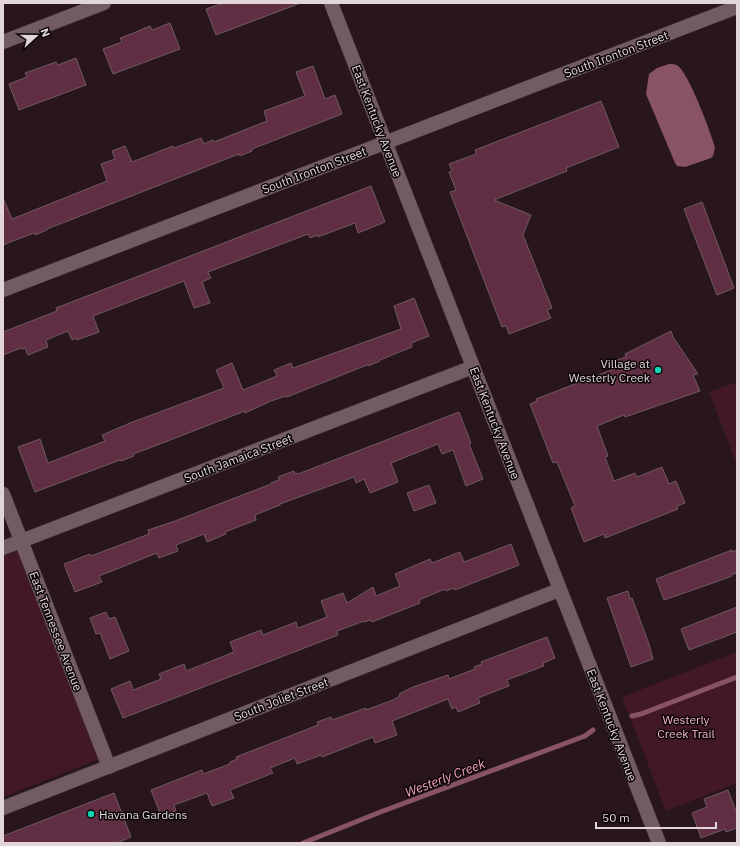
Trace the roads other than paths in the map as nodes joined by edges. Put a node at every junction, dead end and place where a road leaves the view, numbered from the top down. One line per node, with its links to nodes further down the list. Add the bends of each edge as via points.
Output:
1 (104, 3): 4 (street)
2 (331, 3): 5 (street, East Kentucky Avenue)
3 (737, 7): 5 (street, South Ironton Street)
4 (3, 42)
5 (385, 143): 6 (street, South Ironton Street); 7 (street, East Kentucky Avenue)
6 (3, 290)
7 (473, 368): 9 (street, South Jamaica Street); 11 (street, East Kentucky Avenue)
8 (3, 494): 9 (street, East Tennessee Avenue)
9 (21, 541): 10 (street, South Jamaica Street); 12 (street, East Tennessee Avenue)
10 (3, 548)
11 (559, 590): 12 (street, South Joliet Street); 14 (street, East Kentucky Avenue)
12 (109, 766): 13 (street, South Joliet Street)
13 (3, 808)
14 (659, 843)

